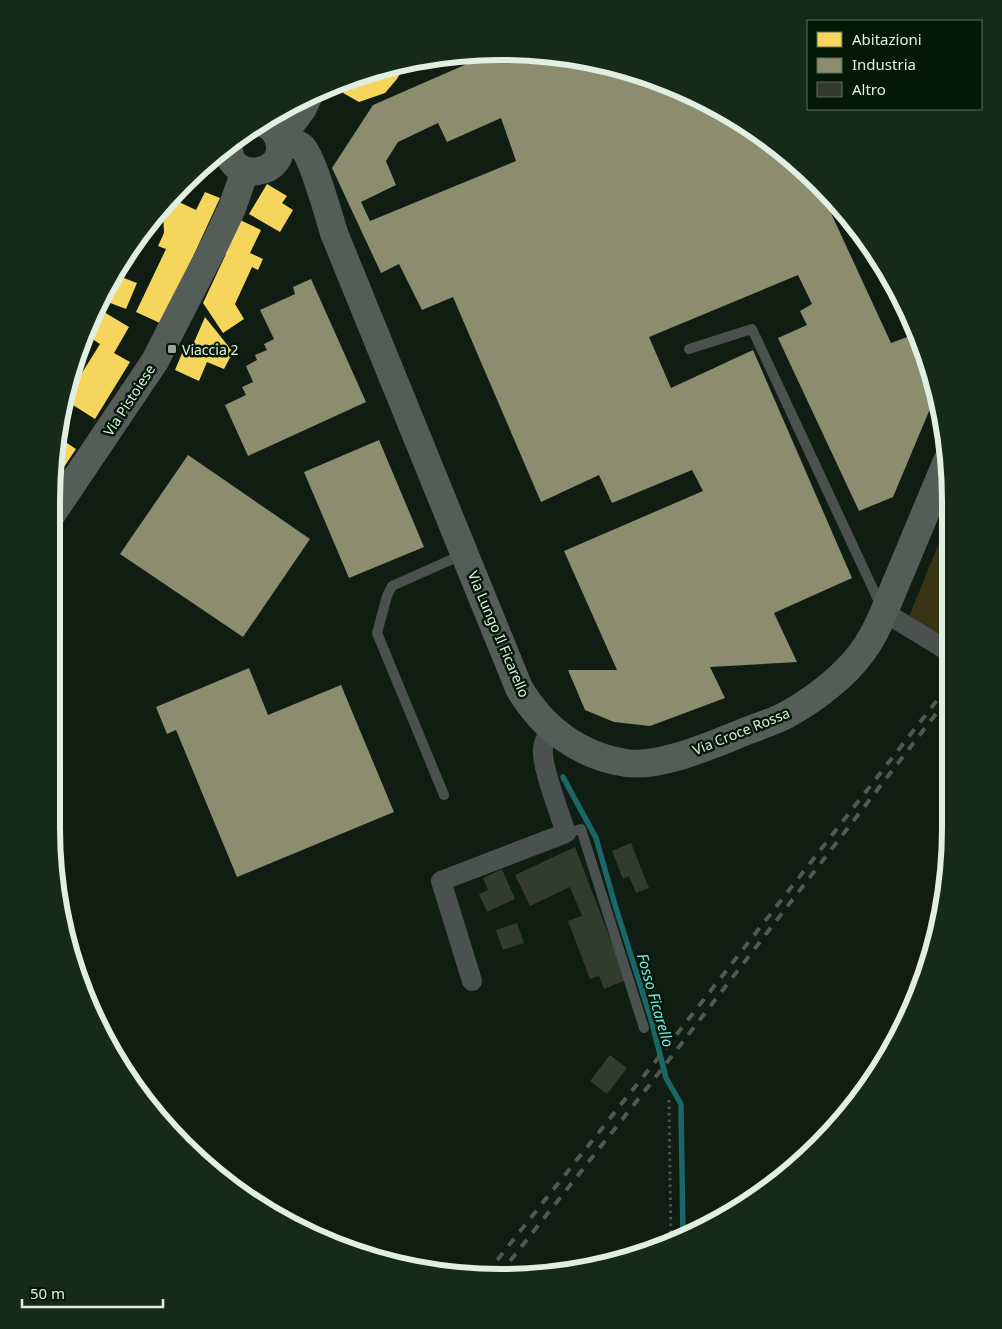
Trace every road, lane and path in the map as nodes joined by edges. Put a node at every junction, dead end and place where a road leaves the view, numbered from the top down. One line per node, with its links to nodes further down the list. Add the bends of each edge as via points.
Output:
1 (305, 106): 2 (street)
2 (272, 133): 3 (street, Via Pistoiese, via 266,170 257,173); 7 (street, Via Lungo Il Ficarello, via 302,147)
3 (232, 154): 6 (street, Via Pistoiese, via 232,208 220,233 155,360)
4 (689, 349): 8 (lane, via 752,329)
5 (941, 475): 8 (street, Via Croce Rossa)
6 (60, 502)
7 (465, 554): 10 (street, Via Lungo Il Ficarello, via 519,688 530,706); 11 (lane, via 392,586 377,633)
8 (884, 612): 9 (street); 10 (street, Via Croce Rossa, via 863,651 819,693 787,714 705,748 660,761 628,763 596,756 572,744)
9 (942, 647)
10 (550, 727): 12 (street, via 543,756)
11 (444, 795)
12 (566, 833): 13 (street, via 441,881); 14 (lane, via 581,829)
13 (472, 982)
14 (644, 1028)
15 (669, 1100): 16 (path)
16 (671, 1235)

